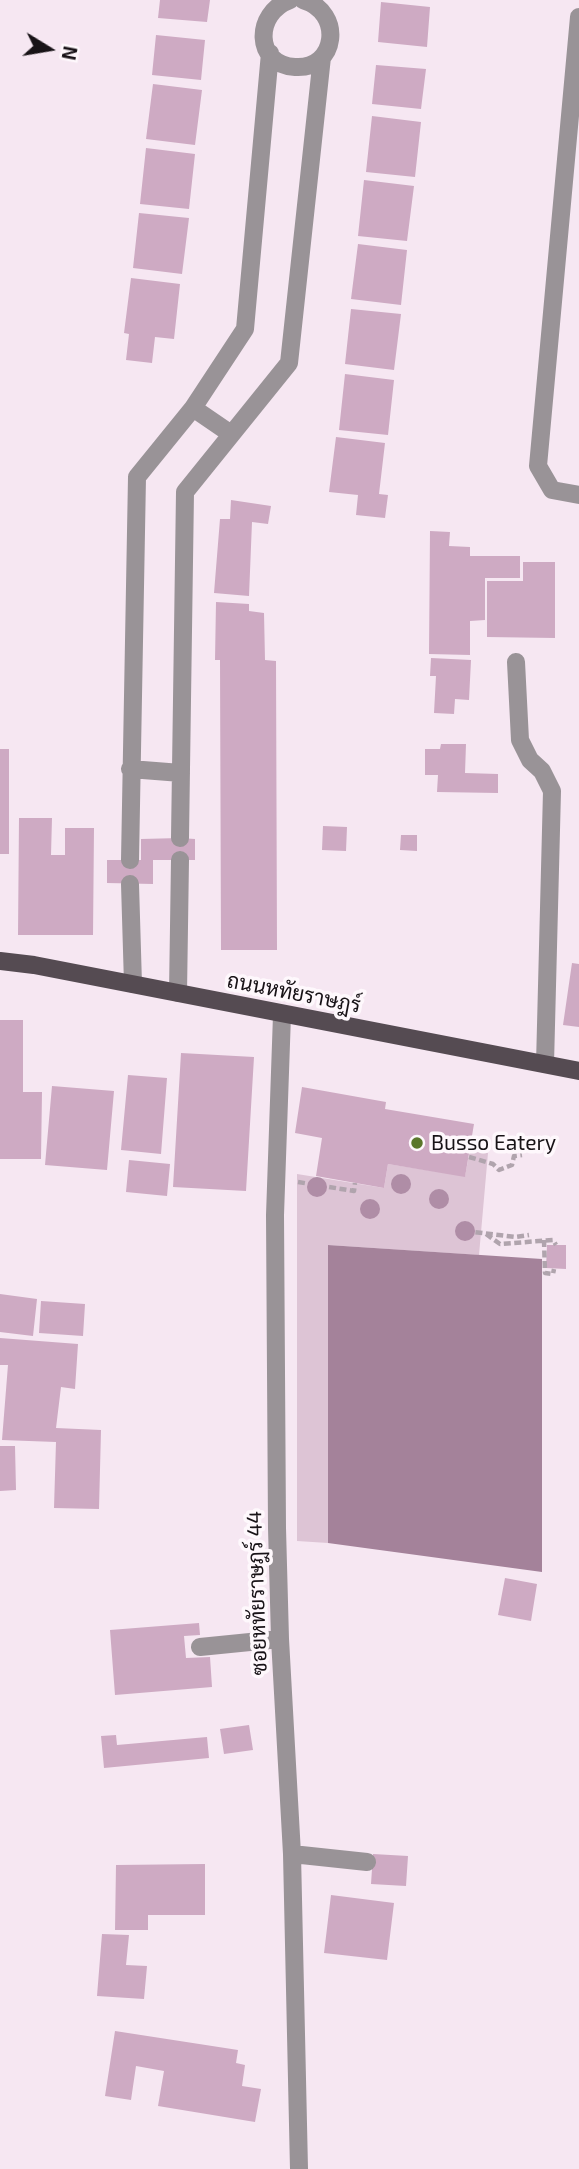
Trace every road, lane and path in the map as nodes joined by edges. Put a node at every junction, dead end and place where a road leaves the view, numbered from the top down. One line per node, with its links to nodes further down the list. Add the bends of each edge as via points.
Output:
1 (290, 0): 3 (street)
2 (303, 0): 4 (street)
3 (273, 5): 6 (street, via 263,36)
4 (328, 9): 7 (street, via 331,38)
5 (579, 17): 10 (street, via 538,466 552,490)
6 (270, 53): 7 (street, via 276,61 295,67 305,67); 8 (street, via 245,329)
7 (321, 57): 9 (street, via 289,363)
8 (193, 408): 9 (street); 12 (street, via 137,477)
9 (231, 434): 13 (street, via 185,492)
10 (579, 495)
11 (516, 662): 22 (street, via 520,740 552,791)
12 (131, 769): 13 (street); 15 (street)
13 (181, 773): 14 (street)
14 (180, 838)
15 (130, 860)
16 (180, 860): 20 (street)
17 (130, 884): 19 (street)
18 (0, 961): 19 (main road, ถนนหทัยราษฎร์)
19 (132, 984): 20 (main road, ถนนหทัยราษฎร์)
20 (178, 993): 21 (main road, ถนนหทัยราษฎร์)
21 (282, 1015): 22 (main road, ถนนหทัยราษฎร์); 26 (street, ซอยหทัยราษฎร์ 44)
22 (544, 1064): 23 (main road, ถนนหทัยราษฎร์)
23 (579, 1071)
24 (522, 1155): 25 (path, via 514,1156 512,1166 499,1170)
25 (469, 1157)
26 (276, 1178): 27 (path, via 354,1191); 34 (street, ซอยหทัยราษฎร์ 44)
27 (355, 1183)
28 (464, 1231): 29 (path)
29 (486, 1234): 30 (path); 31 (path, via 500,1244)
30 (529, 1235)
31 (544, 1240): 32 (path); 33 (path, via 545,1273 553,1274)
32 (556, 1245)
33 (554, 1269)
34 (280, 1639): 35 (street); 36 (street, ซอยหทัยราษฎร์ 44)
35 (201, 1647)
36 (292, 1854): 37 (street); 38 (street, ซอยหทัยราษฎร์ 44)
37 (367, 1862)
38 (299, 2169)

